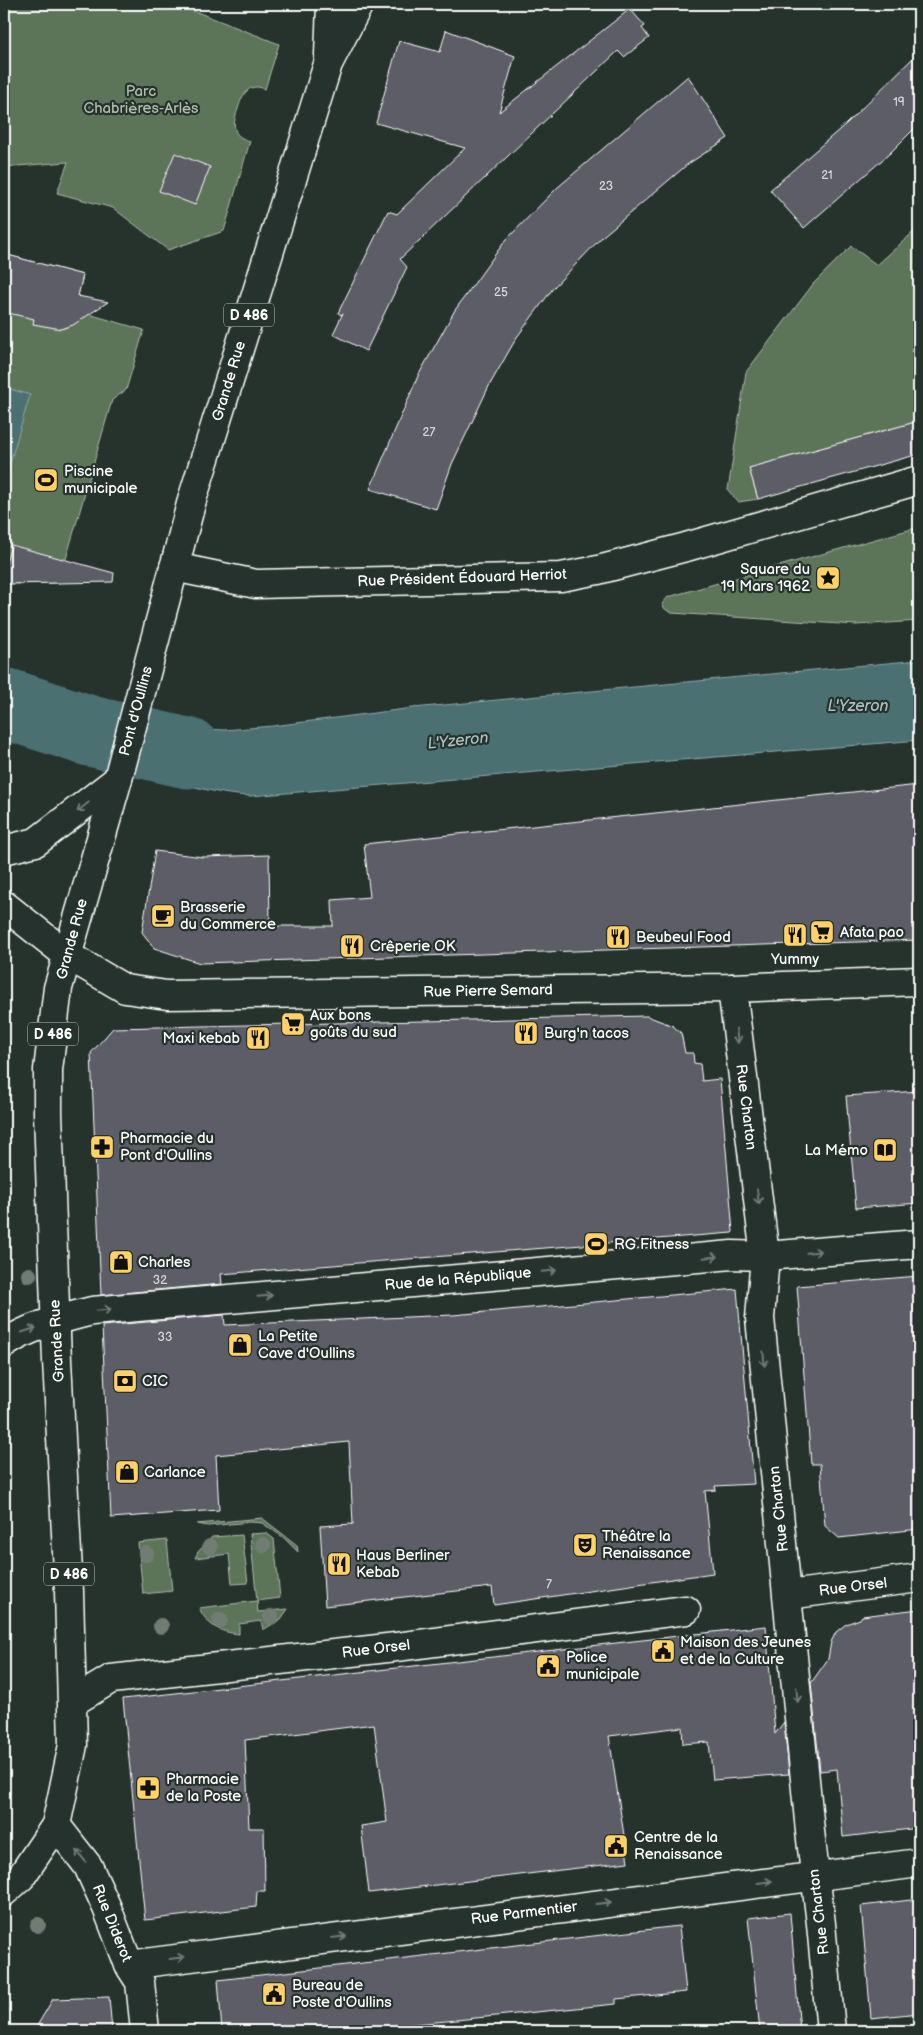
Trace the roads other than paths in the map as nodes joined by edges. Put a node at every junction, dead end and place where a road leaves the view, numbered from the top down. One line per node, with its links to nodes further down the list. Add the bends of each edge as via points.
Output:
1 (331, 4): 3 (street, Grande Rue / D 486)
2 (359, 4): 3 (street, Grande Rue / D 486)
3 (328, 64): 5 (street, Grande Rue / D 486)
4 (919, 480): 5 (street, Rue Président Édouard Herriot, via 686,547 561,577 256,584)
5 (174, 567): 6 (street, Grande Rue / D 486)
6 (153, 644): 7 (street, Pont d'Oullins / D 486)
7 (118, 779): 8 (street, one-way to 8, via 36,842); 10 (street, Grande Rue / D 486)
8 (4, 850)
9 (4, 905): 10 (street, Rue Pierre Semard)
10 (67, 955): 12 (street, Rue Pierre Semard, via 125,989 167,995); 15 (street, Grande Rue / D 486, via 58,988 48,1070)
11 (919, 981): 12 (street, Rue Pierre Semard)
12 (732, 988): 14 (street, Rue Charton, one-way to 14)
13 (919, 1244): 14 (street, Rue de la République, one-way to 13)
14 (765, 1256): 15 (street, Rue de la République, one-way to 14, via 92,1311 732,1255); 18 (street, Rue Charton, one-way to 18, via 760,1318)
15 (56, 1320): 16 (street, Rue de la République, one-way to 15, via 19,1334); 20 (street, Grande Rue / D 486)
16 (4, 1344)
17 (919, 1578): 18 (street, Rue Orsel)
18 (788, 1595): 23 (street, Rue Charton, one-way to 23)
19 (686, 1610): 20 (street, Rue Orsel, via 111,1679)
20 (73, 1702): 21 (street, Grande Rue / D 486, via 73,1745)
21 (56, 1825): 24 (street, Grande Rue / D 486, via 21,1877); 25 (street, Rue Diderot, one-way to 21, via 88,1866)
22 (919, 1864): 23 (street, Rue Parmentier)
23 (814, 1877): 25 (street, Rue Parmentier, one-way to 23); 27 (street, Rue Charton)
24 (4, 1892)
25 (129, 1964): 26 (street, Rue Diderot, via 140,1982)
26 (145, 2031)
27 (831, 2031)

